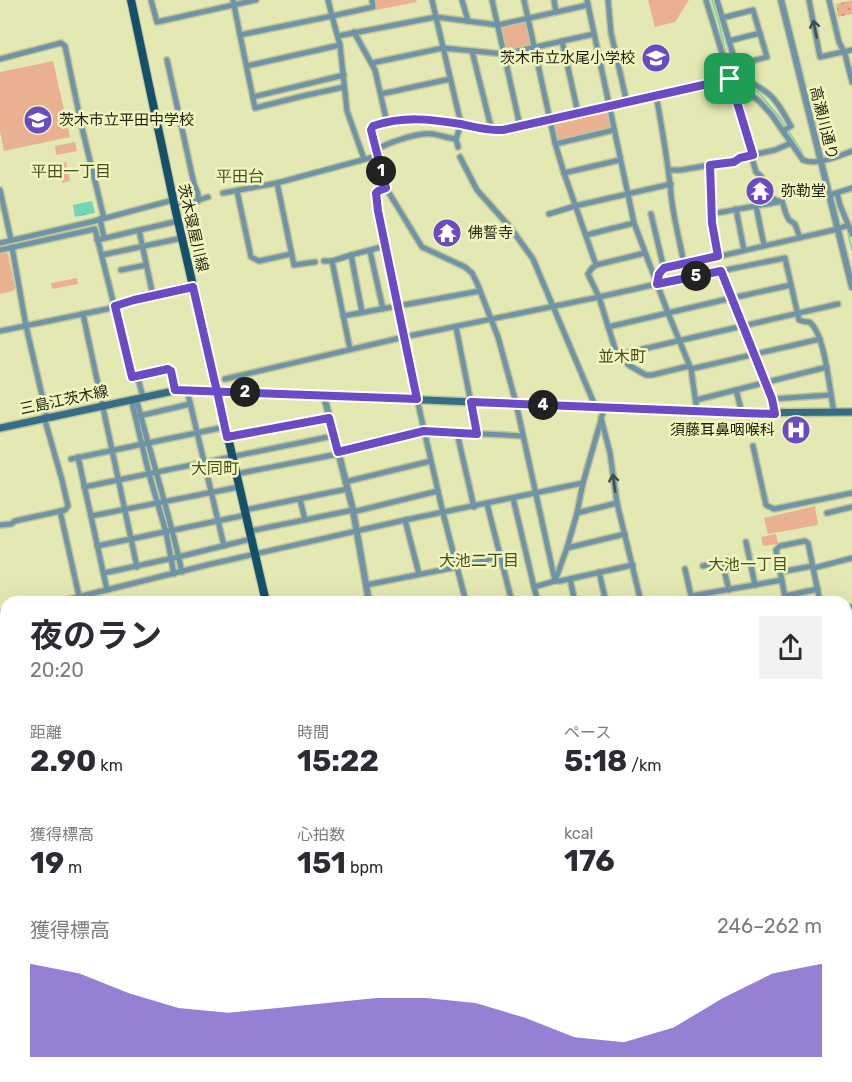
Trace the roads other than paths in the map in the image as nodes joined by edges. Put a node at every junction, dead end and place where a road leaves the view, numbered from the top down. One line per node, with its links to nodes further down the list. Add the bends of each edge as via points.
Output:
1 (130, 0): 91 (main road, 茨木寝屋川線)
2 (151, 0): 18 (street, via 157,22)
3 (256, 0): 18 (street)
4 (328, 0): 20 (street)
5 (372, 0): 20 (street, via 373,7)
6 (432, 0): 21 (street)
7 (462, 0): 24 (street)
8 (492, 0): 25 (street)
9 (524, 0): 22 (street)
10 (554, 0): 19 (street)
11 (608, 0): 55 (street, via 611,33)
12 (706, 0): 48 (street)
13 (717, 0): 23 (street)
14 (781, 0): 75 (street, 高瀬川通り)
15 (809, 0): 38 (street, one-way to 15, via 820,57)
16 (829, 0): 38 (street)
17 (587, 2): 19 (street); 28 (street)
18 (233, 3): 29 (street)
19 (556, 12): 22 (street)
20 (332, 16): 29 (street); 30 (street)
21 (436, 18): 24 (street); 26 (street); 35 (street)
22 (528, 18): 25 (street); 34 (street)
23 (722, 18): 27 (street, via 753,10); 32 (street)
24 (468, 21): 25 (street)
25 (498, 25): 39 (street)
26 (354, 32): 30 (street); 42 (street)
27 (760, 33): 32 (street); 43 (street, via 767,57)
28 (594, 34): 31 (street); 56 (street)
29 (240, 35): 44 (street)
30 (338, 36): 33 (street)
31 (562, 41): 34 (street); 57 (street)
32 (729, 41): 43 (street)
33 (340, 45): 44 (street); 45 (street)
34 (534, 47): 39 (street); 58 (street)
35 (443, 48): 37 (street); 42 (street); 47 (street)
36 (852, 50): 38 (street)
37 (472, 51): 39 (street); 62 (street)
38 (844, 52): 46 (street)
39 (504, 54): 61 (street)
40 (0, 59): 98 (street, via 61,43 65,46)
41 (167, 60): 89 (street)
42 (372, 63): 51 (street)
43 (736, 65): 64 (street, via 740,75 771,96 782,110 791,126)
44 (247, 66): 54 (street)
45 (344, 75): 49 (street); 50 (street)
46 (852, 78)
47 (450, 79): 51 (street); 60 (street)
48 (730, 79): 52 (street); 64 (street, via 759,101); 71 (street)
49 (299, 85): 53 (street); 54 (street)
50 (344, 87): 53 (street); 73 (street, via 347,111)
51 (381, 94): 59 (street)
52 (656, 95): 55 (street); 77 (street)
53 (303, 96): 54 (street, via 255,108)
54 (253, 97)
55 (627, 102): 56 (street)
56 (609, 107): 57 (street); 63 (street)
57 (578, 113): 58 (street)
58 (549, 120): 61 (street); 67 (street)
59 (387, 123): 60 (street, via 418,118); 70 (street, via 371,128)
60 (461, 124): 62 (street); 65 (street)
61 (520, 126): 62 (street)
62 (492, 130)
63 (614, 130): 67 (street); 74 (street)
64 (783, 131): 66 (street)
65 (456, 140): 68 (street); 70 (street, via 424,134 386,144)
66 (791, 143): 71 (street); 75 (street, via 803,160)
67 (555, 144): 78 (street)
68 (458, 147)
69 (852, 151): 75 (street)
70 (376, 153): 73 (street); 81 (street)
71 (752, 155): 76 (street); 90 (street, via 765,194)
72 (460, 157): 142 (street, via 477,190 533,260)
73 (364, 159): 79 (street)
74 (620, 160): 78 (street); 86 (street)
75 (821, 161): 87 (street, 高瀬川通り)
76 (710, 165): 77 (street); 97 (street)
77 (669, 170): 80 (street)
78 (564, 173): 92 (street)
79 (277, 183): 84 (street); 118 (street)
80 (671, 184): 86 (street); 125 (street)
81 (386, 188): 112 (street, via 376,193); 135 (street, via 422,247 465,267)
82 (852, 188): 87 (street)
83 (0, 190): 110 (street)
84 (237, 191): 85 (street); 118 (street, via 251,257 259,261)
85 (224, 194)
86 (628, 194): 92 (street); 100 (street)
87 (833, 194): 101 (street); 102 (street, 高瀬川通り)
88 (208, 197): 89 (street)
89 (198, 201): 91 (street)
90 (782, 201): 93 (street); 107 (street)
91 (174, 204): 98 (street); 99 (main road, 茨木寝屋川線)
92 (575, 206): 95 (street); 105 (street)
93 (756, 206): 94 (street); 111 (street)
94 (736, 210): 97 (street); 115 (street)
95 (549, 214)
96 (651, 214): 128 (street)
97 (711, 214): 121 (street)
98 (102, 219): 108 (street); 110 (street)
99 (178, 221): 103 (street); 106 (main road, 茨木寝屋川線)
100 (634, 223): 105 (street); 117 (street)
101 (848, 225): 102 (street); 104 (street)
102 (839, 228): 107 (street); 134 (street, 高瀬川通り)
103 (139, 230): 108 (street); 113 (street)
104 (852, 234)
105 (586, 235): 127 (street)
106 (182, 238): 113 (street); 133 (main road, 茨木寝屋川線)
107 (800, 238): 111 (street)
108 (101, 239): 110 (street, via 95,229); 119 (street)
109 (0, 243): 110 (street)
110 (11, 244): 114 (street); 150 (street)
111 (764, 245): 115 (street)
112 (385, 246): 116 (street); 141 (street)
113 (142, 247): 119 (street); 126 (street)
114 (0, 250)
115 (744, 250): 121 (street)
116 (370, 251): 120 (street); 143 (street)
117 (645, 253): 127 (street); 131 (street)
118 (291, 254): 124 (street, via 294,264)
119 (102, 255): 140 (street)
120 (351, 255): 123 (street); 144 (street)
121 (718, 256): 125 (street)
122 (324, 261): 123 (street)
123 (332, 261): 148 (street)
124 (315, 262)
125 (684, 264): 128 (street)
126 (146, 265): 129 (street); 136 (street)
127 (596, 265): 137 (street, via 588,274)
128 (664, 268): 131 (street)
129 (121, 270)
130 (721, 271): 131 (street); 132 (street, via 785,258); 138 (street)
131 (657, 284): 137 (street); 145 (street)
132 (791, 285): 138 (street); 147 (street)
133 (193, 287): 136 (street); 169 (main road, 茨木寝屋川線)
134 (852, 287)
135 (480, 291): 141 (street); 149 (street)
136 (153, 296): 140 (street)
137 (599, 297): 142 (street); 153 (street)
138 (732, 298): 145 (street); 151 (street)
139 (838, 304): 147 (street)
140 (115, 306): 146 (street); 163 (street, via 132,377)
141 (398, 306): 143 (street); 155 (street)
142 (552, 306): 149 (street); 180 (street)
143 (383, 309): 144 (street)
144 (362, 312): 148 (street)
145 (668, 313): 153 (street); 157 (street)
146 (83, 314): 150 (street); 179 (street)
147 (797, 314): 151 (street); 156 (street, via 799,320 809,322)
148 (343, 316): 158 (street)
149 (490, 320): 152 (street); 177 (street)
150 (26, 326): 154 (street); 188 (street)
151 (743, 326): 157 (street); 159 (street)
152 (456, 327): 155 (street); 176 (street)
153 (608, 327): 160 (street)
154 (0, 331)
155 (404, 337): 158 (street); 173 (street)
156 (820, 339): 159 (street); 162 (street)
157 (679, 341): 160 (street); 161 (street)
158 (350, 350): 164 (street)
159 (753, 354): 161 (street); 165 (street)
160 (617, 355): 161 (street, via 646,375)
161 (690, 367): 175 (street)
162 (827, 367): 165 (street); 170 (street)
163 (137, 375): 166 (street, via 168,369); 172 (street)
164 (225, 380)
165 (765, 383): 168 (street); 174 (street)
166 (175, 390): 167 (main road, 三島江茨木線); 172 (main road, 三島江茨木線)
167 (187, 390): 169 (main road, 三島江茨木線); 178 (street)
168 (736, 390): 175 (street); 185 (street)
169 (217, 391): 171 (main road, 三島江茨木線); 191 (main road, 茨木寝屋川線)
170 (830, 395): 174 (street); 183 (street)
171 (324, 396): 173 (main road, 三島江茨木線); 189 (street)
172 (137, 398): 179 (main road, 三島江茨木線); 187 (street)
173 (417, 399): 176 (main road, 三島江茨木線); 193 (street)
174 (772, 399): 186 (street)
175 (696, 400): 182 (street)
176 (471, 402): 177 (main road, 三島江茨木線); 196 (street)
177 (516, 403): 180 (main road, 三島江茨木線); 198 (street)
178 (190, 404): 187 (street); 194 (street)
179 (101, 406): 188 (main road, 三島江茨木線); 202 (street)
180 (596, 408): 181 (main road, 三島江茨木線)
181 (605, 408): 182 (main road, 三島江茨木線); 190 (street)
182 (697, 411): 185 (main road, 三島江茨木線)
183 (834, 412): 184 (main road, 三島江茨木線); 186 (main road, 三島江茨木線)
184 (852, 412)
185 (742, 413): 186 (main road, 三島江茨木線)
186 (775, 414)
187 (138, 416): 200 (street)
188 (46, 417): 192 (main road, 三島江茨木線); 227 (street, via 68,506)
189 (329, 418): 197 (street); 199 (street)
190 (601, 418): 211 (street); 222 (street, one-way to 190)
191 (225, 427): 194 (street); 199 (main road, 茨木寝屋川線)
192 (0, 428)
193 (424, 431): 195 (street); 203 (street); 205 (street)
194 (197, 433): 200 (street); 206 (street)
195 (457, 433): 196 (street); 224 (street)
196 (477, 434): 198 (street)
197 (333, 436): 203 (street); 204 (street)
198 (524, 436): 217 (street)
199 (227, 437): 204 (main road, 茨木寝屋川線)
200 (144, 444): 202 (street); 207 (street)
201 (753, 446): 218 (street, via 766,505 774,509)
202 (111, 450): 209 (street); 212 (street, via 74,458)
203 (338, 453): 208 (street); 210 (street)
204 (232, 456): 206 (street); 208 (main road, 茨木寝屋川線)
205 (431, 461): 210 (street); 215 (street)
206 (204, 462): 207 (street); 216 (street)
207 (152, 473): 209 (street); 221 (street)
208 (236, 474): 213 (main road, 茨木寝屋川線)
209 (117, 480): 212 (street); 226 (street)
210 (345, 482): 214 (street)
211 (582, 483): 217 (street); 231 (street)
212 (84, 487): 233 (street)
213 (239, 487): 216 (street); 229 (main road, 茨木寝屋川線)
214 (347, 489): 220 (street); 228 (street)
215 (438, 491): 228 (street); 230 (street)
216 (211, 492): 221 (street); 236 (street)
217 (535, 493): 219 (street); 266 (street)
218 (852, 493)
219 (513, 498): 223 (street); 269 (street)
220 (300, 499): 229 (street); 234 (street)
221 (161, 502): 226 (street); 238 (street)
222 (617, 503): 231 (street); 240 (street)
223 (487, 504): 224 (street); 248 (street)
224 (474, 507): 230 (street)
225 (852, 507): 232 (street)
226 (124, 509): 233 (street); 242 (street)
227 (60, 511): 237 (street); 273 (street)
228 (353, 511): 234 (street); 239 (street)
229 (245, 513): 236 (street); 241 (main road, 茨木寝屋川線)
230 (443, 513): 235 (street); 255 (street)
231 (577, 513): 246 (street)
232 (827, 513)
233 (91, 516): 244 (street)
234 (305, 520): 241 (street)
235 (405, 520): 239 (street); 263 (street)
236 (218, 521): 238 (street); 245 (street)
237 (0, 525)
238 (169, 531): 242 (street); 249 (street); 251 (street)
239 (357, 532): 247 (street); 267 (street)
240 (625, 534): 246 (street); 252 (street)
241 (250, 535): 245 (street); 247 (main road, 茨木寝屋川線)
242 (130, 539): 244 (street); 254 (street)
243 (746, 542): 268 (street)
244 (97, 546): 260 (street)
245 (224, 546): 249 (street)
246 (567, 548): 266 (street)
247 (255, 555): 258 (street); 274 (main road, 茨木寝屋川線)
248 (500, 556): 255 (street); 277 (street)
249 (178, 558): 251 (street); 258 (street)
250 (852, 558): 256 (street)
251 (171, 559): 254 (street); 262 (street)
252 (633, 565): 261 (street); 281 (street)
253 (704, 566): 272 (street, via 722,562)
254 (137, 567): 260 (street)
255 (457, 567): 263 (street); 276 (street)
256 (814, 567): 259 (street); 259 (street, via 805,541 776,550); 270 (street)
257 (685, 569): 272 (street, via 691,596)
258 (182, 572): 262 (street)
259 (780, 572): 265 (street)
260 (104, 573): 271 (street)
261 (599, 573): 264 (street); 280 (street)
262 (174, 574): 271 (street)
263 (419, 574): 267 (street)
264 (570, 579): 266 (street); 279 (street)
265 (782, 580): 268 (street); 282 (street)
266 (555, 581): 269 (street)
267 (366, 585): 275 (street)
268 (755, 585): 272 (street)
269 (534, 587): 278 (street)
270 (818, 589): 283 (street); 284 (street)
271 (107, 590): 273 (street)
272 (729, 590)
273 (79, 596)
274 (265, 596)
275 (368, 596)
276 (464, 596)
277 (510, 596)
278 (536, 596)
279 (574, 596)
280 (605, 596)
281 (640, 596)
282 (785, 596)
283 (796, 596)
284 (819, 596)

